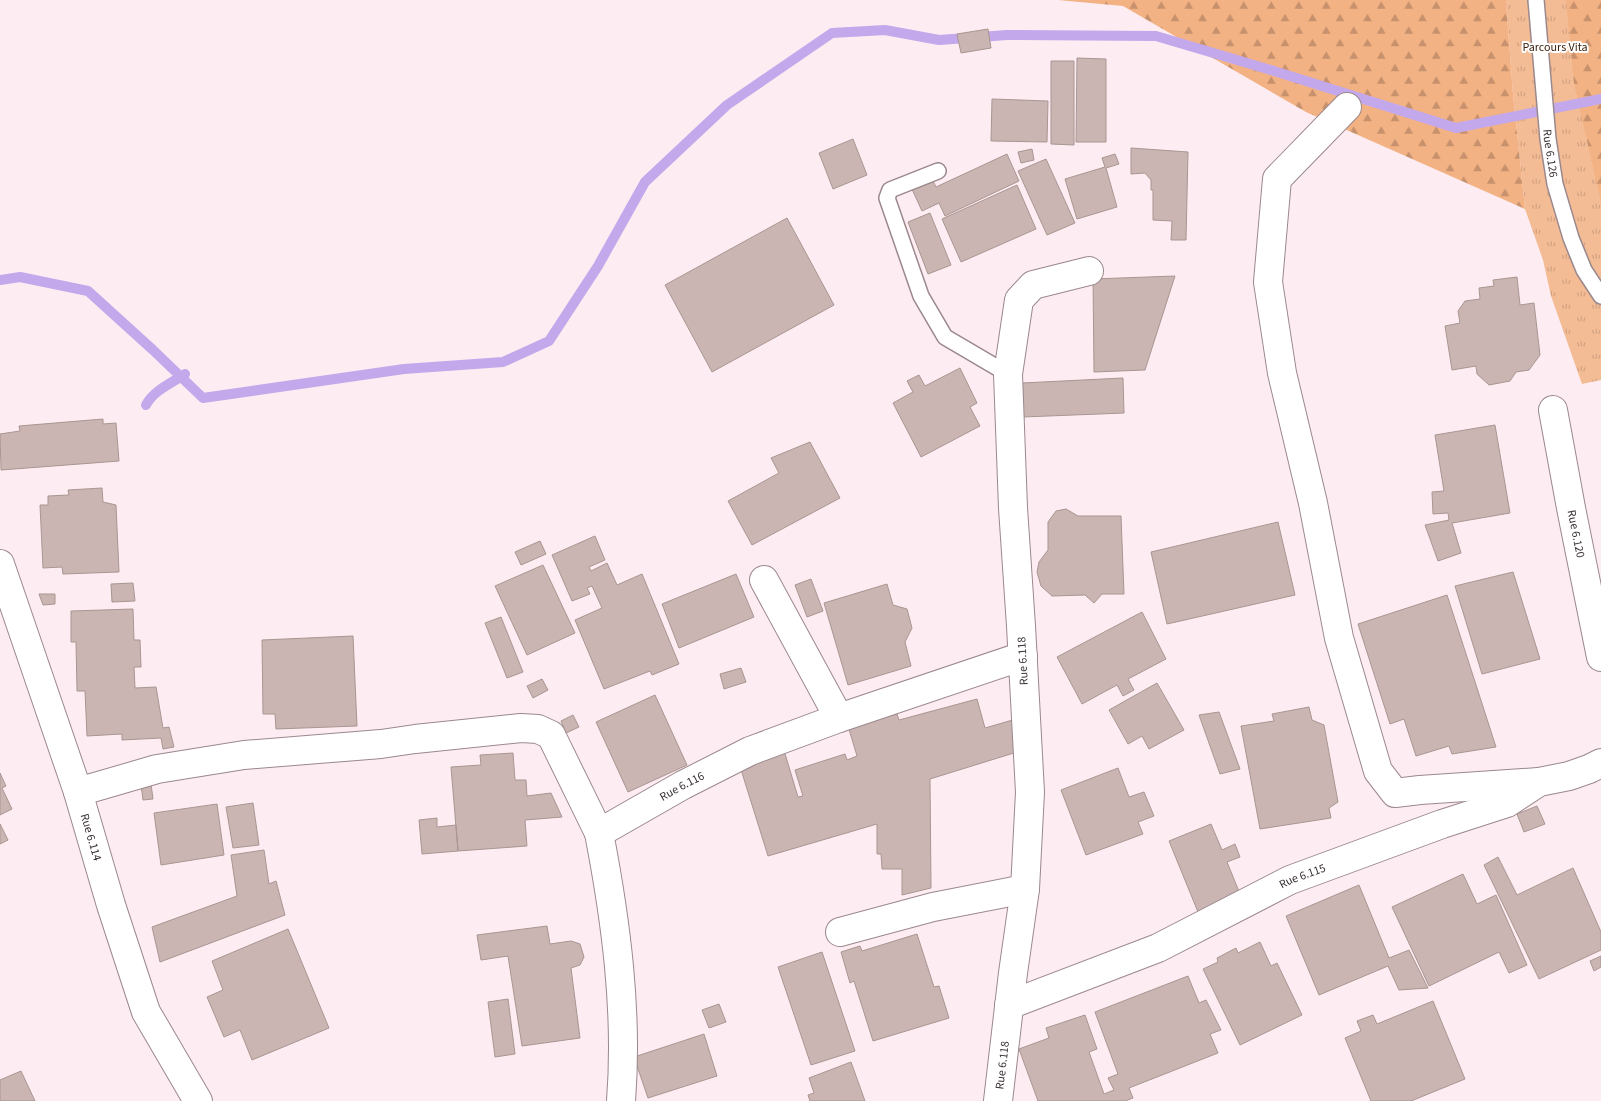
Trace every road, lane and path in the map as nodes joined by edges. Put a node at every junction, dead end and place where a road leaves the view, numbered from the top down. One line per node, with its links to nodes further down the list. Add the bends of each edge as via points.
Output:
1 (1536, 0): 5 (lane, Rue 6.126, via 1555,184 1584,270)
2 (1347, 107): 14 (street, via 1277,179 1268,282 1282,373 1313,503 1339,638 1378,771 1395,794)
3 (938, 171): 6 (lane, via 890,190 887,198 922,296 944,337)
4 (1089, 271): 6 (street, Rue 6.118, via 1033,285 1019,300)
5 (1601, 296)
6 (1008, 374): 10 (street, Rue 6.118, via 1012,508)
7 (1553, 410): 11 (street, Rue 6.120)
8 (0, 564): 15 (street, Rue 6.114)
9 (764, 580): 12 (street)
10 (1023, 656): 12 (street, Rue 6.116); 17 (street, Rue 6.118, via 1030,792)
11 (1601, 657)
12 (839, 718): 16 (street, Rue 6.116, via 750,751)
13 (1601, 763): 14 (street, Rue 6.115, via 1569,776)
14 (1539, 782): 19 (street, Rue 6.115, via 1507,803 1290,880 1158,948)
15 (78, 792): 16 (street, via 157,768 244,755 538,729 551,735); 20 (street, Rue 6.114, via 146,1012)
16 (599, 833): 21 (street, via 610,889 621,987 624,1061)
17 (1025, 889): 18 (street); 19 (street, Rue 6.118)
18 (840, 932)
19 (1009, 1005): 22 (street, Rue 6.118)
20 (198, 1101)
21 (621, 1101)
22 (998, 1101)

